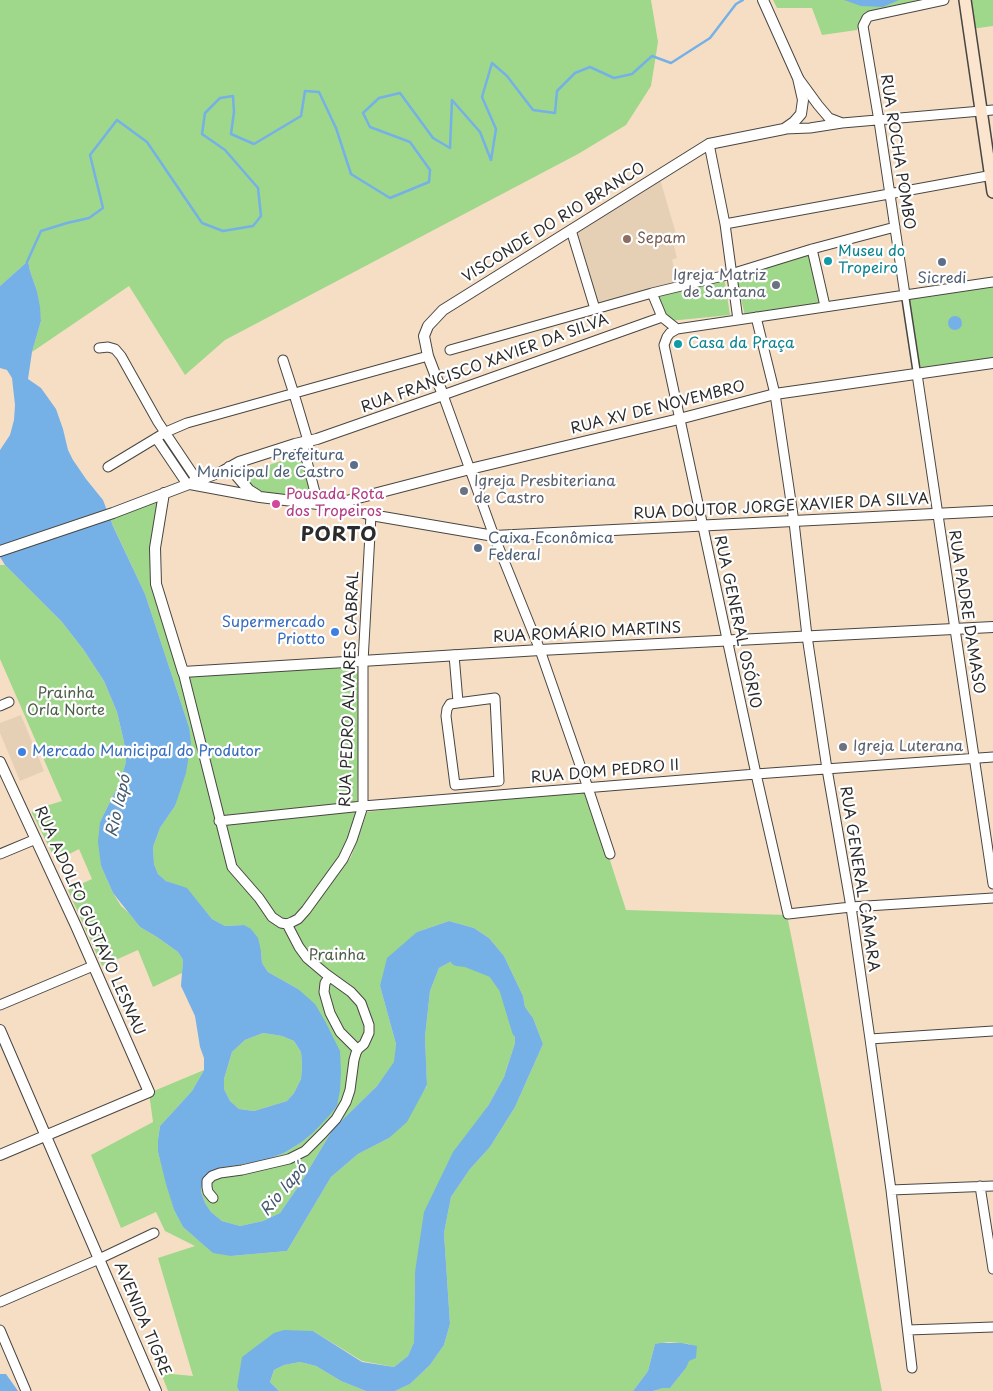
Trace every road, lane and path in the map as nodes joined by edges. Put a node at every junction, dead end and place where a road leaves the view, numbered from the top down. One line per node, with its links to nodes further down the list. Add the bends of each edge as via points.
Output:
1 (944, 0): 7 (street, RUA ROCHA POMBO, via 867,18 863,26)
2 (965, 0): 6 (main road)
3 (763, 1): 4 (street)
4 (798, 78): 8 (street, via 829,118); 9 (street, via 803,100 801,114)
5 (993, 110): 6 (street)
6 (980, 111): 7 (street); 11 (main road)
7 (879, 121): 8 (street); 13 (street, RUA ROCHA POMBO)
8 (842, 123): 9 (street)
9 (784, 129): 10 (street)
10 (708, 144): 14 (street); 16 (street, VISCONDE DO RIO BRANCO)
11 (992, 175): 12 (main road); 13 (street)
12 (993, 192)
13 (890, 194): 14 (street); 15 (street, RUA ROCHA POMBO)
14 (725, 224): 18 (street)
15 (895, 227): 17 (street); 21 (street, RUA ROCHA POMBO)
16 (571, 230): 23 (street); 30 (street, VISCONDE DO RIO BRANCO, via 443,310 428,326 424,336)
17 (812, 249): 18 (street); 22 (street)
18 (731, 274): 20 (street); 26 (street)
19 (993, 282): 21 (street)
20 (652, 293): 23 (street); 24 (street)
21 (905, 295): 22 (street); 33 (street)
22 (825, 306): 25 (street)
23 (595, 310): 29 (street)
24 (662, 316): 27 (street); 36 (street, RUA FRANCISCO XAVIER DA SILVA)
25 (756, 317): 26 (street); 35 (street, RUA GENERAL CÂMARA)
26 (738, 320): 27 (street)
27 (677, 329): 37 (street, RUA GENERAL OSÓRIO, via 670,332 664,345)
28 (99, 348): 38 (street, via 115,349 121,356)
29 (450, 350)
30 (428, 356): 34 (street); 36 (street)
31 (283, 360): 34 (street)
32 (993, 363): 33 (street, RUA XV DE NOVEMBRO)
33 (917, 374): 35 (street, RUA XV DE NOVEMBRO); 52 (street, RUA PADRE DAMASO)
34 (294, 394): 38 (street, via 187,423); 40 (street)
35 (775, 394): 37 (street, RUA XV DE NOVEMBRO); 54 (street, RUA GENERAL CÂMARA)
36 (443, 395): 40 (street, RUA FRANCISCO XAVIER DA SILVA); 42 (street)
37 (679, 419): 42 (street, RUA XV DE NOVEMBRO); 55 (street, RUA GENERAL OSÓRIO)
38 (166, 432): 39 (street); 44 (street)
39 (156, 438): 41 (street); 44 (street)
40 (308, 442): 43 (street, RUA FRANCISCO XAVIER DA SILVA, via 239,462); 49 (street)
41 (108, 467)
42 (470, 469): 48 (street, RUA XV DE NOVEMBRO); 56 (street)
43 (225, 470): 44 (street, RUA FRANCISCO XAVIER DA SILVA); 45 (street, via 217,479); 47 (street)
44 (192, 482): 45 (street, RUA XV DE NOVEMBRO); 46 (street, RUA FRANCISCO XAVIER DA SILVA)
45 (219, 490): 47 (street, RUA XV DE NOVEMBRO)
46 (164, 493): 57 (street, RUA FRANCISCO XAVIER DA SILVA); 65 (street, via 155,548 156,584)
47 (260, 497): 49 (street, RUA XV DE NOVEMBRO)
48 (364, 497): 50 (street, RUA XV DE NOVEMBRO); 53 (street)
49 (318, 504): 50 (street, RUA XV DE NOVEMBRO)
50 (353, 505): 53 (street, RUA DOUTOR JORGE XAVIER DA SILVA)
51 (993, 511): 52 (street, RUA DOUTOR JORGE XAVIER DA SILVA)
52 (938, 514): 54 (street, RUA DOUTOR JORGE XAVIER DA SILVA); 59 (street, RUA PADRE DAMASO)
53 (371, 515): 56 (street, RUA DOUTOR JORGE XAVIER DA SILVA); 64 (street, RUA PEDRO ALVARES CABRAL)
54 (794, 522): 55 (street, RUA DOUTOR JORGE XAVIER DA SILVA); 60 (street, RUA GENERAL CÂMARA)
55 (703, 526): 56 (street, RUA DOUTOR JORGE XAVIER DA SILVA); 61 (street, RUA GENERAL OSÓRIO)
56 (494, 536): 62 (street)
57 (0, 551)
58 (993, 626): 59 (street, RUA ROMÁRIO MARTINS)
59 (955, 628): 60 (street, RUA ROMÁRIO MARTINS); 68 (street, RUA PADRE DAMASO)
60 (807, 636): 61 (street, RUA ROMÁRIO MARTINS); 70 (street, RUA GENERAL CÂMARA)
61 (728, 640): 62 (street, RUA ROMÁRIO MARTINS); 71 (street, RUA GENERAL OSÓRIO)
62 (540, 650): 63 (street, RUA ROMÁRIO MARTINS); 72 (street)
63 (454, 656): 64 (street, RUA ROMÁRIO MARTINS); 66 (street)
64 (363, 662): 65 (street, RUA ROMÁRIO MARTINS); 73 (street, RUA PEDRO ALVARES CABRAL)
65 (183, 672): 74 (street)
66 (458, 702): 66 (street, via 495,698 499,781 455,786 446,716 450,704)
67 (993, 758): 68 (street, RUA DOM PEDRO II)
68 (974, 759): 70 (street, RUA DOM PEDRO II); 78 (street, RUA PADRE DAMASO)
69 (0, 762): 75 (street, RUA ADOLFO GUSTAVO LESNAU)
70 (826, 769): 71 (street, RUA DOM PEDRO II); 80 (street, RUA GENERAL CÂMARA)
71 (756, 774): 72 (street, RUA DOM PEDRO II); 80 (street, RUA GENERAL OSÓRIO, via 788,914)
72 (588, 788): 73 (street, RUA DOM PEDRO II); 77 (street)
73 (363, 806): 74 (street, RUA DOM PEDRO II); 81 (street, RUA PEDRO ALVARES CABRAL, via 347,852 306,910)
74 (219, 821): 81 (street, via 232,867 272,917)
75 (36, 839): 76 (street); 82 (street, RUA ADOLFO GUSTAVO LESNAU)
76 (0, 854)
77 (610, 854)
78 (993, 884)
79 (993, 898): 80 (street)
80 (851, 907): 87 (street, RUA GENERAL CÂMARA)
81 (287, 924): 83 (street, via 307,958)
82 (93, 966): 84 (street); 89 (street, RUA ADOLFO GUSTAVO LESNAU, via 148,1092)
83 (329, 977): 88 (street, via 324,992 330,1014 340,1032); 88 (street, via 356,998 364,1010 369,1033)
84 (0, 1006)
85 (0, 1030): 89 (street, AVENIDA TIGRE)
86 (993, 1031): 87 (street)
87 (870, 1039): 93 (street, RUA GENERAL CÂMARA)
88 (358, 1049): 94 (street, via 346,1102 323,1133 305,1151 289,1159 212,1176 207,1187)
89 (46, 1136): 90 (street); 96 (street, AVENIDA TIGRE)
90 (0, 1155)
91 (980, 1186): 92 (street); 93 (street); 97 (street)
92 (993, 1186)
93 (891, 1190): 101 (street, RUA GENERAL CÂMARA)
94 (213, 1198)
95 (154, 1233): 96 (street)
96 (99, 1259): 98 (street); 104 (street, AVENIDA TIGRE)
97 (993, 1269)
98 (0, 1302)
99 (993, 1327): 101 (street)
100 (0, 1330): 103 (street)
101 (908, 1330): 102 (street, RUA GENERAL CÂMARA)
102 (912, 1368)
103 (26, 1391)
104 (156, 1391)

